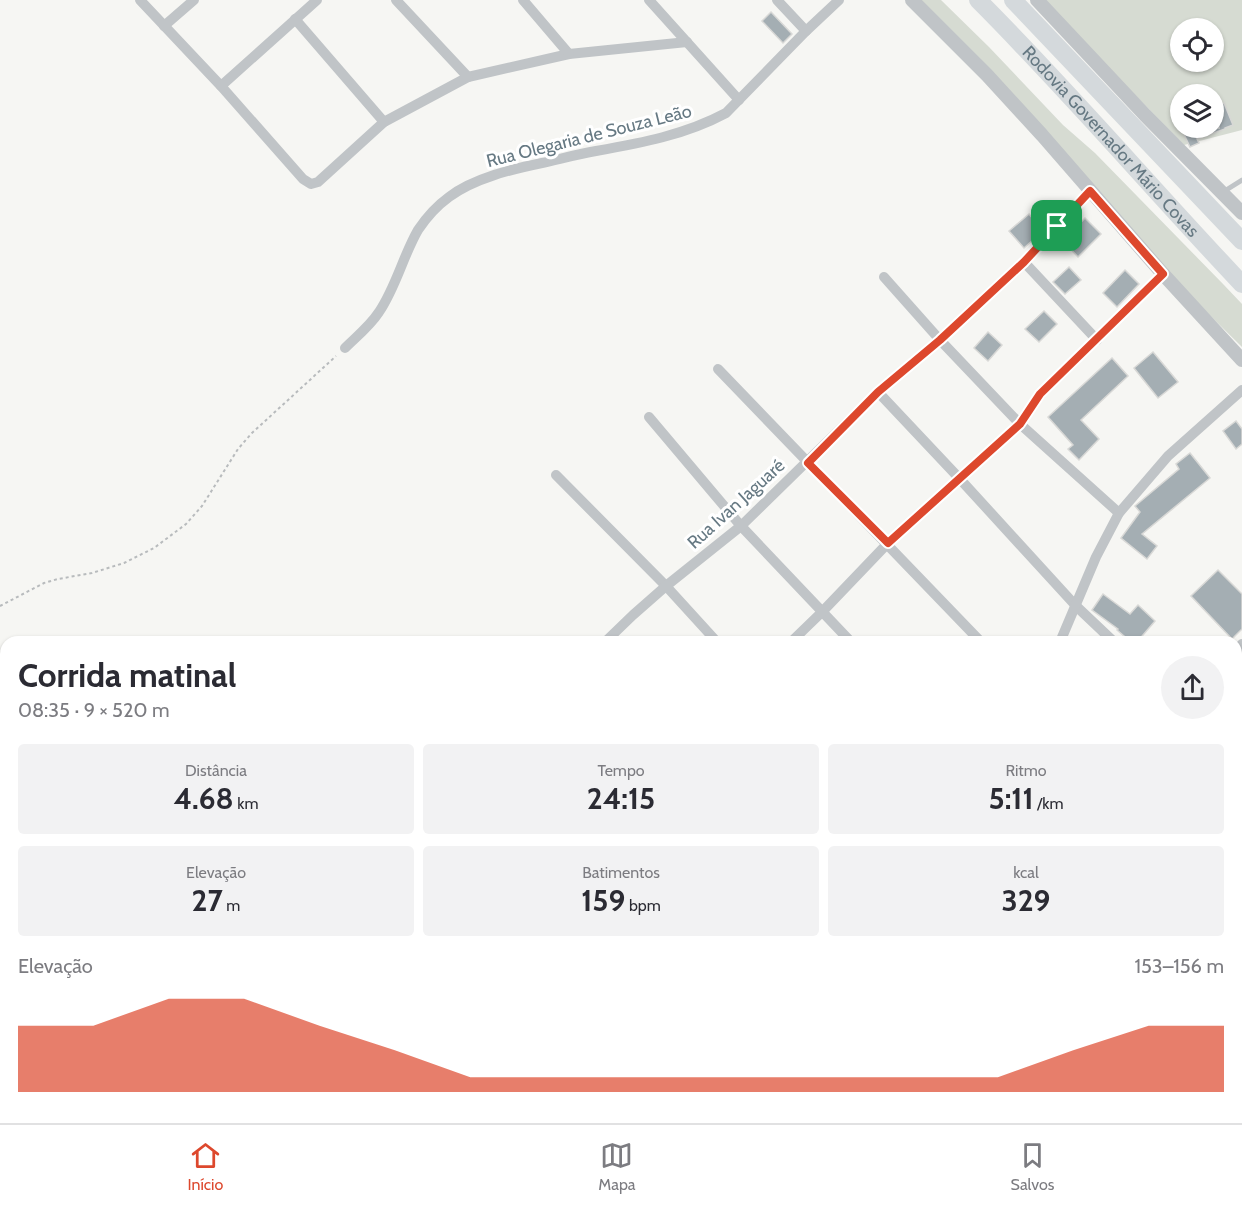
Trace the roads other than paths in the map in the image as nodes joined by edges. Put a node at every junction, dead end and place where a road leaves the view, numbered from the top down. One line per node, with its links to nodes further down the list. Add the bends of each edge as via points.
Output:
1 (140, 0): 14 (street)
2 (194, 0): 14 (street)
3 (317, 0): 13 (street)
4 (396, 0): 18 (street)
5 (523, 0): 17 (street)
6 (649, 0): 16 (street)
7 (777, 0): 15 (street)
8 (839, 0): 15 (street, Rua Olegaria de Souza Leão)
9 (912, 0): 23 (street, via 987,75)
10 (978, 0): 30 (highway, Rodovia Governador Mário Covas, via 1040,62)
11 (1013, 0): 26 (highway, Rodovia Governador Mário Covas)
12 (1037, 0): 24 (street)
13 (295, 19): 19 (street); 21 (street)
14 (164, 26): 19 (street)
15 (806, 31): 20 (street, Rua Olegaria de Souza Leão)
16 (687, 42): 17 (street); 20 (street)
17 (569, 54): 18 (street)
18 (468, 77): 21 (street)
19 (221, 86): 21 (street, via 311,184 318,182)
20 (740, 100): 33 (street, Rua Olegaria de Souza Leão, via 726,113 698,127 656,140 511,169 450,197 419,230 378,313)
21 (384, 122)
22 (1242, 180): 24 (lane)
23 (1090, 191): 27 (street, Rua Ivan Jaguaré); 28 (street)
24 (1222, 193): 25 (street)
25 (1242, 213)
26 (1242, 241)
27 (1024, 262): 31 (street, Rua Ivan Jaguaré); 32 (street)
28 (1163, 274): 32 (street); 34 (street)
29 (884, 277): 31 (street)
30 (1242, 284)
31 (940, 340): 37 (street, Rua Ivan Jaguaré); 39 (street)
32 (1097, 340): 39 (street, via 1040,394)
33 (345, 348)
34 (1242, 360)
35 (718, 369): 40 (street)
36 (1242, 390): 43 (street, via 1168,456)
37 (878, 392): 40 (street, Rua Ivan Jaguaré); 42 (street)
38 (649, 417): 44 (street)
39 (1020, 424): 42 (street); 43 (street)
40 (808, 463): 44 (street, Rua Ivan Jaguaré); 45 (street)
41 (556, 476): 46 (street)
42 (959, 478): 45 (street); 47 (street)
43 (1119, 513): 47 (street)
44 (741, 526): 46 (street, Rua Ivan Jaguaré); 48 (street)
45 (888, 543): 48 (street); 53 (street)
46 (666, 586): 49 (street, Rua Ivan Jaguaré); 50 (street)
47 (1076, 606): 54 (street); 55 (street)
48 (822, 612): 51 (street); 52 (street)
49 (614, 636)
50 (712, 636)
51 (797, 636)
52 (845, 636)
53 (975, 636)
54 (1063, 636)
55 (1108, 636)

